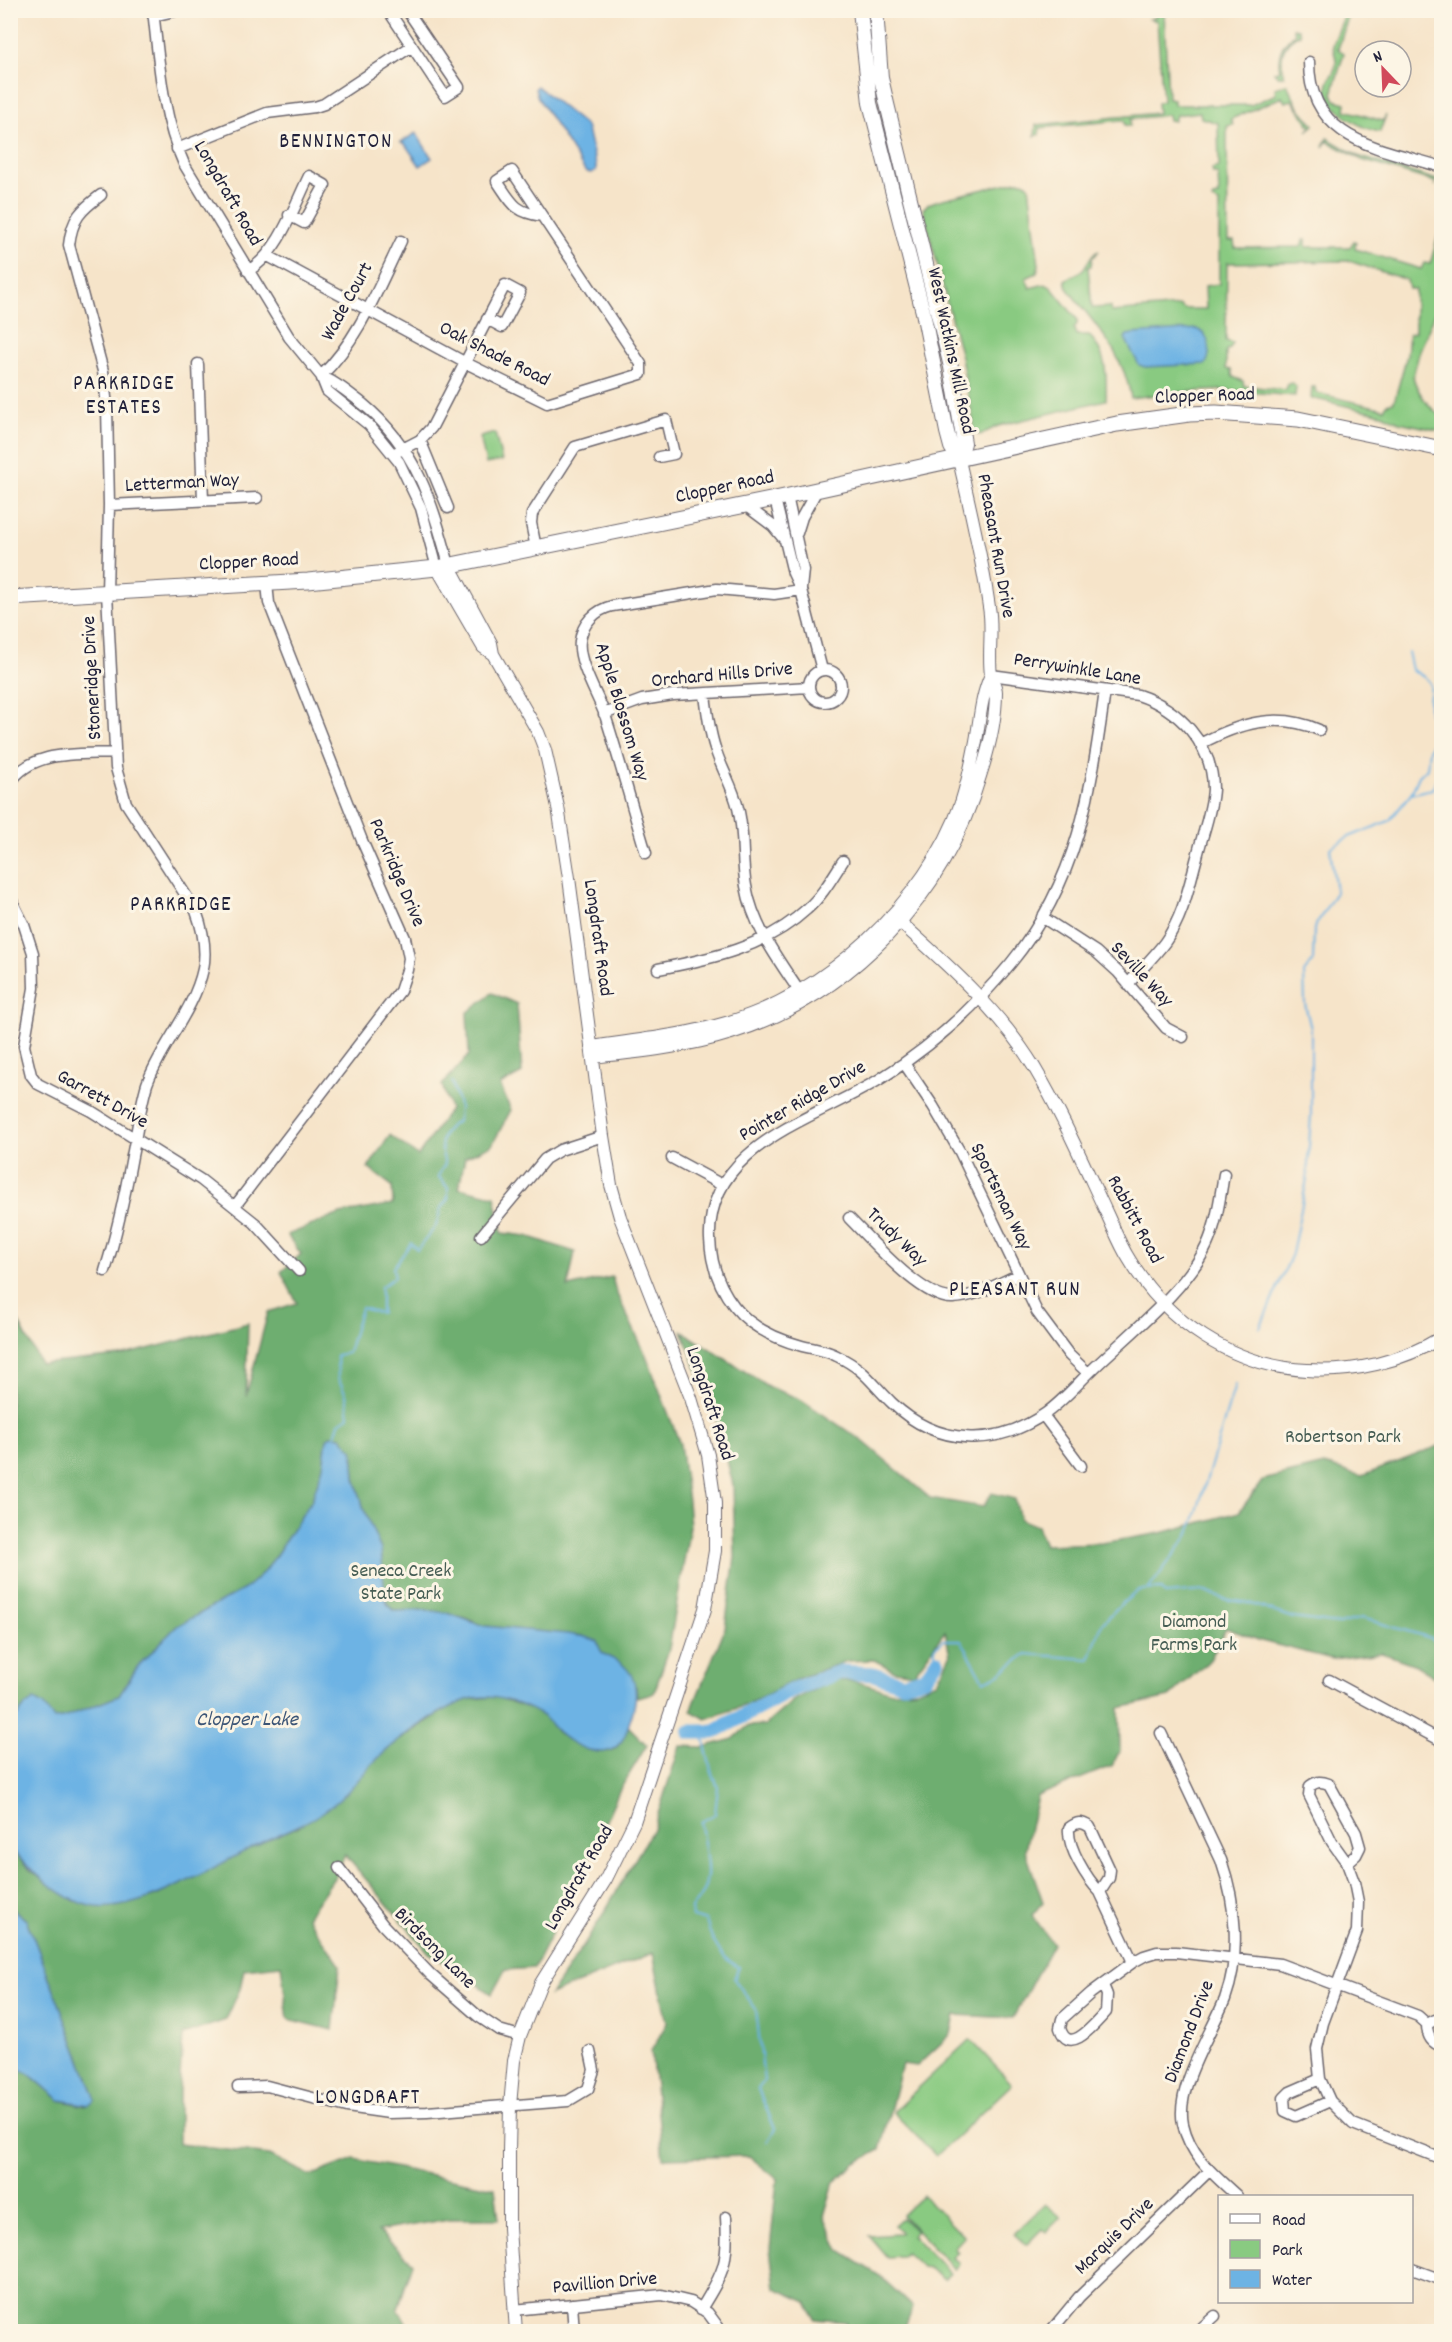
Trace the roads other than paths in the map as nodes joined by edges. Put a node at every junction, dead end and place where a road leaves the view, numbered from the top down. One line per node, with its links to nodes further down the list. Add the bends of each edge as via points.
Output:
1 (179, 10): 6 (street)
2 (388, 10): 7 (street)
3 (407, 10): 7 (street, via 459,87 445,96)
4 (860, 10): 27 (main road, West Watkins Mill Road, via 870,103 922,312 947,432)
5 (876, 10): 27 (main road, West Watkins Mill Road, via 885,95 961,419 964,443)
6 (153, 14): 9 (street, Longdraft Road, via 166,113)
7 (412, 46): 9 (street, via 324,104 267,113)
8 (1309, 62): 10 (street, via 1314,100 1321,113 1340,130 1362,142)
9 (177, 149): 16 (street, Longdraft Road)
10 (1442, 167)
11 (101, 195): 32 (street, Stoneridge Drive, via 74,221 69,245 103,371)
12 (289, 215): 15 (street)
13 (542, 216): 13 (street, Oak Shade Road, via 514,207 497,181 512,171); 19 (street, Oak Shade Road, via 641,364 641,374 547,403)
14 (401, 242): 17 (street, Wade Court)
15 (268, 256): 16 (street); 17 (street, Oak Shade Road)
16 (248, 271): 21 (street, Longdraft Road, via 289,337)
17 (368, 310): 19 (street, Oak Shade Road); 21 (street, Wade Court, via 349,342)
18 (487, 319): 19 (street)
19 (464, 362): 22 (street, via 432,427)
20 (198, 363): 31 (street)
21 (321, 376): 23 (street, Longdraft Road, via 337,383 377,416); 25 (street, Longdraft Road, via 327,391 369,425)
22 (420, 440): 23 (street); 34 (street)
23 (404, 447): 25 (street); 37 (street, Longdraft Road, via 432,504)
24 (1442, 449): 27 (main road, Clopper Road, via 1298,419 1207,413 1117,424)
25 (393, 454): 37 (street, Longdraft Road, via 411,485)
26 (659, 457): 36 (street, via 674,454 666,420 575,447 532,514)
27 (959, 460): 28 (main road, Clopper Road); 43 (street, Pheasant Run Drive, via 990,608)
28 (817, 490): 30 (main road, Clopper Road); 35 (street)
29 (257, 498): 31 (street, Letterman Way)
30 (781, 498): 33 (main road, Clopper Road); 35 (street, Orchard Hills Drive)
31 (203, 500): 32 (street, Letterman Way)
32 (109, 505): 40 (street, Stoneridge Drive)
33 (745, 505): 35 (street); 36 (main road, Clopper Road)
34 (448, 508)
35 (791, 538): 39 (street, Orchard Hills Drive, via 793,573)
36 (536, 548): 37 (main road, Clopper Road)
37 (443, 566): 38 (main road, Clopper Road); 63 (street, Longdraft Road, via 491,643 493,654 538,732 544,750 558,807)
38 (267, 584): 40 (main road, Clopper Road); 70 (street, Parkridge Drive, via 269,603 363,843 405,938 409,958 400,992)
39 (801, 590): 42 (street, Orchard Hills Drive); 47 (street, Apple Blossom Way, via 774,594 717,589 612,606 598,612 584,628 579,642)
40 (107, 593): 41 (main road, Clopper Road); 50 (street, Stoneridge Drive)
41 (10, 598)
42 (822, 670): 44 (street, via 812,676); 44 (street, via 838,676 842,686 839,695 823,702 815,699)
43 (991, 675): 45 (street, Perrywinkle Lane); 56 (street, Pheasant Run Drive, via 961,803 934,859)
44 (809, 687): 46 (street, Orchard Hills Drive)
45 (1105, 691): 49 (street, Perrywinkle Lane, via 1138,695 1163,706 1184,723); 55 (street, Pointer Ridge Drive, via 1084,819 1069,863)
46 (705, 694): 47 (street, Orchard Hills Drive, via 642,700); 57 (street, via 714,747 743,825 745,884)
47 (604, 714): 52 (street, Apple Blossom Way)
48 (1319, 730): 49 (street, via 1302,722 1253,722)
49 (1200, 744): 59 (street, Perrywinkle Lane, via 1213,789 1188,892 1165,942)
50 (115, 753): 51 (street, via 52,756 31,763); 66 (street, Stoneridge Drive, via 126,803 196,911 205,948 203,970 195,991 148,1083)
51 (10, 783)
52 (646, 853)
53 (843, 861): 57 (street, via 806,910)
54 (10, 897): 66 (street, Garrett Drive, via 33,953 34,988 24,1046 31,1075 38,1084)
55 (1042, 917): 59 (street, Seville Way, via 1096,952); 61 (street, Pointer Ridge Drive, via 1011,963)
56 (896, 919): 60 (street, Pheasant Run Drive); 61 (street, Rabbitt Road); 63 (street, Pheasant Run Drive, via 845,974 768,1020 693,1043)
57 (764, 939): 58 (street, via 711,959); 60 (street)
58 (658, 969)
59 (1128, 984): 62 (street, Seville Way, via 1166,1028)
60 (799, 992): 63 (street, Pheasant Run Drive, via 728,1023)
61 (980, 998): 64 (street, Pointer Ridge Drive); 76 (street, Rabbitt Road, via 1034,1066 1128,1259)
62 (1183, 1037)
63 (592, 1052): 65 (street, Longdraft Road)
64 (904, 1063): 69 (street, Pointer Ridge Drive, via 758,1145 738,1162); 75 (street, Sportsman Way, via 960,1152)
65 (603, 1136): 72 (street, via 545,1159); 93 (street, Longdraft Road, via 620,1217 691,1398 708,1455 715,1503 715,1551 705,1609 634,1822 606,1879 541,1983)
66 (136, 1138): 70 (street, Garrett Drive); 73 (street, Stoneridge Drive, via 119,1226)
67 (672, 1158): 69 (street)
68 (1224, 1174): 76 (street, Pointer Ridge Drive, via 1207,1245 1190,1272)
69 (722, 1185): 79 (street, Pointer Ridge Drive, via 709,1226 710,1249 723,1290 755,1326 788,1342 832,1353 855,1366 892,1403 916,1421 945,1434 1003,1435)
70 (235, 1206): 74 (street, Garrett Drive)
71 (849, 1218): 75 (street, Trudy Way, via 919,1286 937,1296 963,1297)
72 (481, 1236)
73 (105, 1271)
74 (299, 1271)
75 (1018, 1275): 78 (street, Sportsman Way, via 1047,1328)
76 (1162, 1303): 77 (street, Rabbitt Road, via 1222,1347 1294,1369 1355,1369 1396,1359); 78 (street, Pointer Ridge Drive)
77 (1442, 1337)
78 (1088, 1373): 79 (street, Pointer Ridge Drive)
79 (1043, 1415): 80 (street)
80 (1082, 1466)
81 (1329, 1680): 83 (street)
82 (1161, 1733): 87 (street, Diamond Drive, via 1228,1881 1234,1912)
83 (1442, 1741)
84 (1347, 1863): 84 (street, via 1309,1795 1310,1786 1316,1782 1329,1784 1356,1833 1360,1847); 89 (street, via 1358,1902 1358,1921)
85 (339, 1869): 93 (street, Birdsong Lane, via 382,1925 431,1975 498,2030)
86 (1101, 1892): 86 (street, via 1092,1884 1071,1845 1069,1828 1077,1823 1090,1827 1110,1870); 88 (street)
87 (1234, 1958): 88 (street, via 1156,1952); 89 (street, via 1280,1964); 101 (street, Diamond Drive, via 1225,1998 1183,2102 1182,2122 1187,2139)
88 (1133, 1962): 90 (street)
89 (1338, 1984): 92 (street, via 1418,2016); 96 (street, via 1317,2049)
90 (1103, 1985): 90 (street, via 1062,2019 1060,2028 1066,2037 1079,2039 1106,2012)
91 (1442, 2020): 92 (street)
92 (1427, 2024): 94 (street, via 1431,2039)
93 (520, 2036): 99 (street, Longdraft Road)
94 (1442, 2046)
95 (590, 2051): 99 (street, via 594,2070 588,2090 568,2101)
96 (1320, 2079): 98 (street); 98 (street, via 1290,2092 1284,2098 1285,2111 1296,2116)
97 (238, 2087): 99 (street, via 267,2086 348,2107 389,2113)
98 (1329, 2101): 100 (street, via 1353,2124)
99 (510, 2106): 108 (street, Longdraft Road, via 509,2228)
100 (1442, 2159)
101 (1209, 2171): 102 (street, Diamond Drive); 113 (street, Marquis Drive)
102 (1236, 2195)
103 (726, 2217): 107 (street, via 725,2263)
104 (1413, 2269): 105 (street)
105 (1442, 2280)
106 (572, 2304): 107 (street, Pavillion Drive, via 662,2295 680,2298); 108 (street, Pavillion Drive); 111 (street)
107 (701, 2309): 112 (street, Pavillion Drive)
108 (514, 2310): 110 (street, Longdraft Road)
109 (1215, 2316): 114 (street)
110 (516, 2331)
111 (574, 2331)
112 (722, 2331)
113 (1050, 2331)
114 (1197, 2331)

